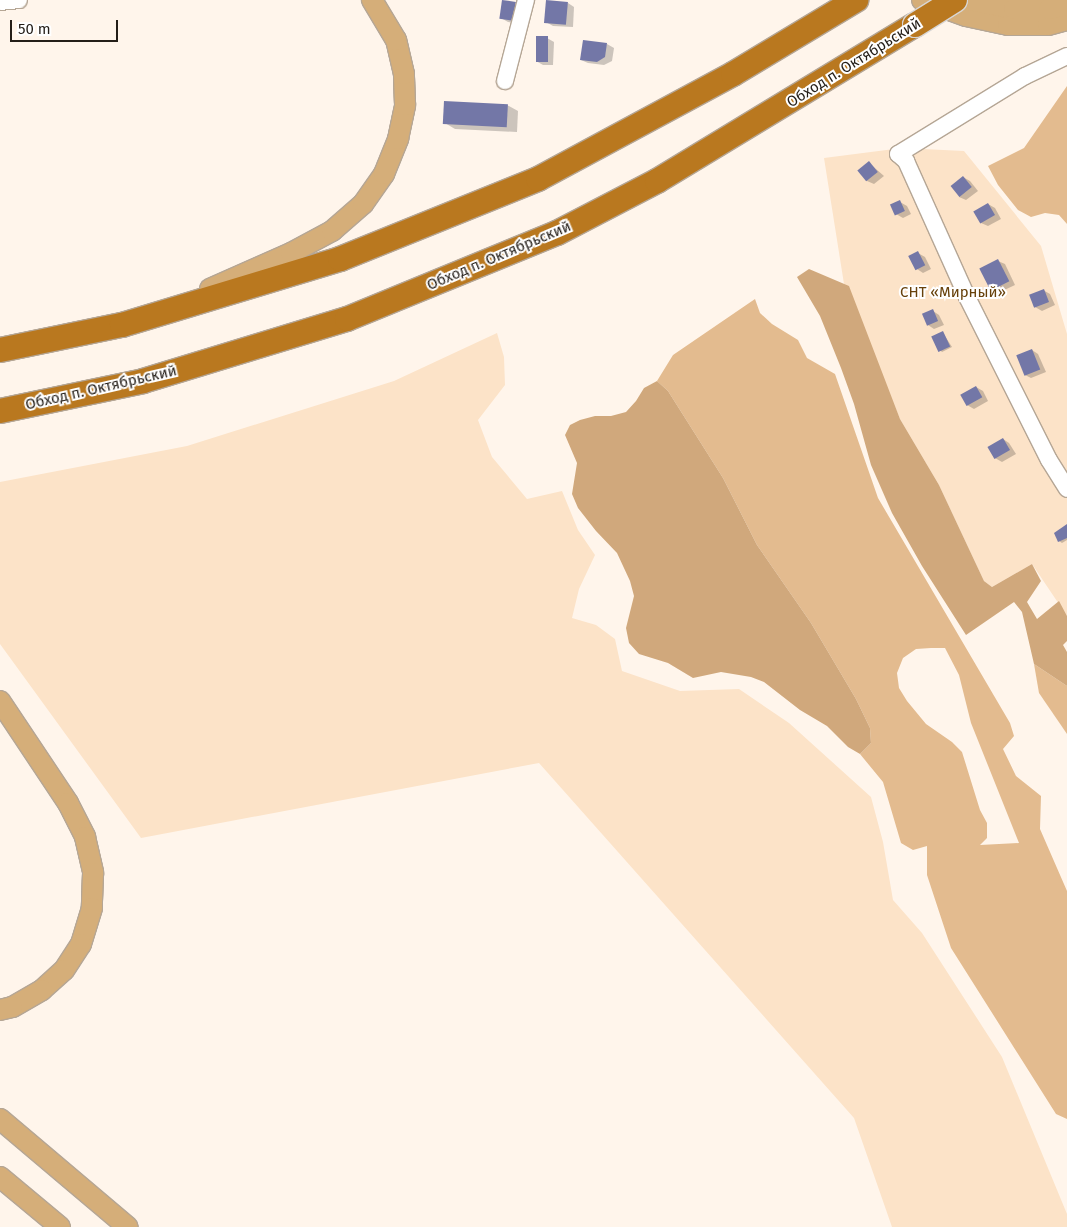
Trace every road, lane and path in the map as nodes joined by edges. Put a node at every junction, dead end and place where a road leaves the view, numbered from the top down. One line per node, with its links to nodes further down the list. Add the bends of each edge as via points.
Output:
1 (19, 0): 8 (street)
2 (372, 0): 13 (main road, via 396,40 404,74 405,105 398,139 384,174 374,189 363,204 332,231 292,253)
3 (526, 0): 12 (street)
4 (856, 0): 13 (highway, via 734,74 538,179 340,259)
5 (922, 0): 10 (main road, via 966,16 1008,25 1048,25)
6 (955, 0): 15 (highway, Обход п. Октябрьский, bridge, via 763,119 657,181 557,233 346,319 143,381)
7 (969, 0): 9 (main road, via 1014,9 1049,9)
8 (0, 2)
9 (1067, 5)
10 (1067, 20)
11 (1067, 56): 16 (street, via 1025,76 898,154 906,161 967,297 1048,460)
12 (505, 81)
13 (144, 318): 14 (highway)
14 (0, 350)
15 (0, 411)
16 (1067, 489)
17 (0, 701): 18 (main road, via 68,803 85,837 93,873 92,908 81,944 64,970 42,990)
18 (0, 1010)
19 (0, 1118): 22 (main road)
20 (0, 1176): 21 (main road)
21 (60, 1227)
22 (128, 1227)

